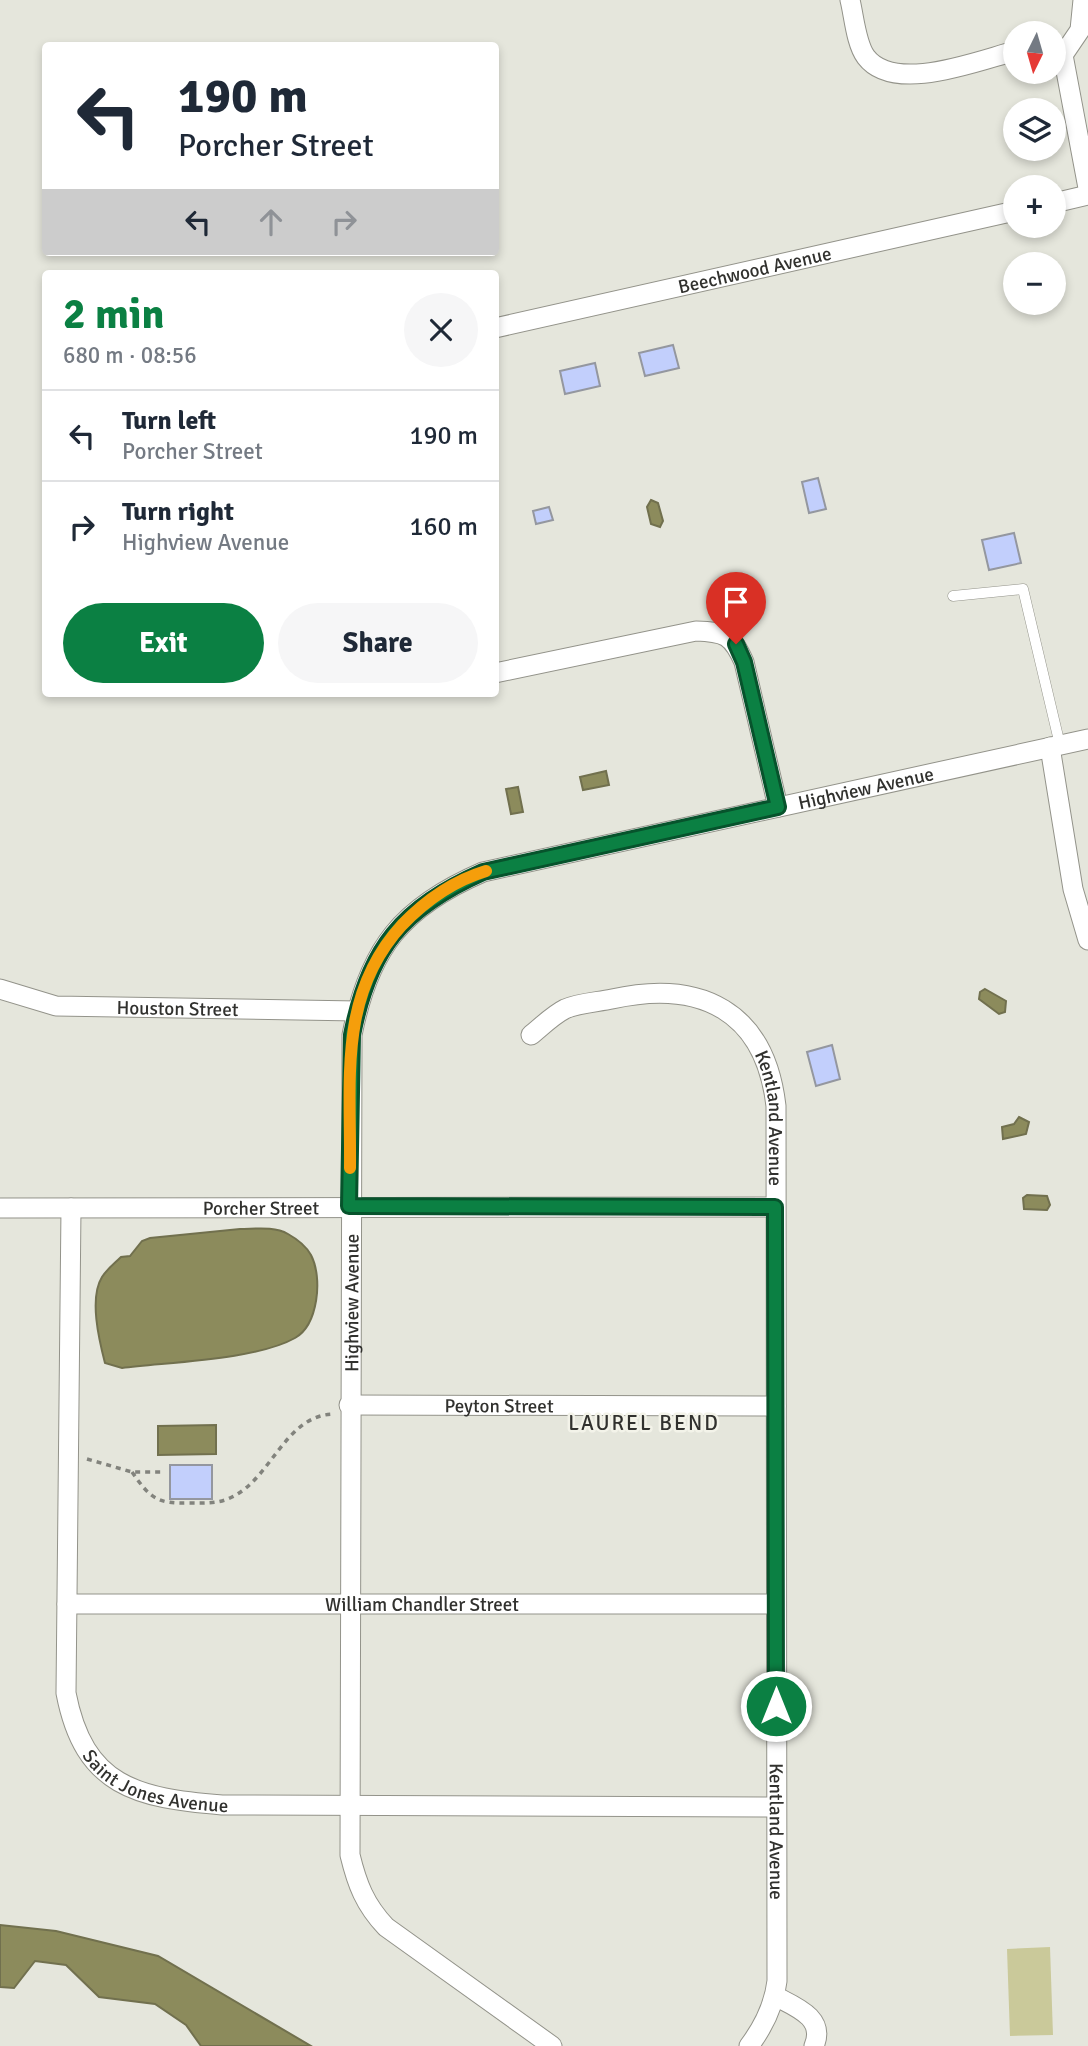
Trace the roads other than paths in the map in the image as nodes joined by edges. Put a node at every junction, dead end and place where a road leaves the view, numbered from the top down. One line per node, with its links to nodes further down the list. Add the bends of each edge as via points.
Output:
1 (850, 0): 5 (street, via 863,55 887,73 929,72)
2 (1083, 0): 3 (street)
3 (1084, 30): 4 (street)
4 (1066, 47)
5 (1003, 54)
6 (1065, 84): 7 (street)
7 (1088, 188)
8 (1088, 195): 9 (street)
9 (1066, 200)
10 (1003, 214): 11 (street, Beechwood Avenue)
11 (499, 327)
12 (953, 596): 15 (lane, via 1023,589)
13 (499, 672): 16 (street, via 696,631 720,631 736,644 744,662)
14 (1088, 739): 15 (street, Highview Avenue)
15 (1055, 746): 16 (street, Highview Avenue); 17 (street, via 1073,889)
16 (778, 807): 19 (street, Highview Avenue, via 483,872 445,888 419,907 378,954)
17 (1088, 940)
18 (0, 989): 19 (street, Houston Street, via 56,1006)
19 (357, 1011): 21 (street, Highview Avenue, via 352,1035)
20 (531, 1035): 22 (street, Kentland Avenue, via 565,1009 643,992 696,997 743,1024 760,1046 772,1076)
21 (349, 1206): 22 (street, Porcher Street); 24 (street, Porcher Street); 26 (street, Highview Avenue)
22 (775, 1207): 25 (street, Kentland Avenue)
23 (0, 1208): 24 (street, Porcher Street)
24 (71, 1208): 27 (street, Saint Jones Avenue)
25 (776, 1406): 26 (street, Peyton Street); 29 (street, Kentland Avenue)
26 (342, 1409): 28 (street)
27 (67, 1604): 28 (street, William Chandler Street); 30 (street, Saint Jones Avenue, via 66,1693 71,1720 84,1747 114,1779 134,1791 177,1801)
28 (349, 1604): 29 (street, William Chandler Street); 30 (street)
29 (776, 1604): 31 (street, Kentland Avenue)
30 (349, 1806): 31 (street, Saint Jones Avenue); 34 (street, via 350,1855 359,1890 372,1913 400,1939)
31 (776, 1807): 32 (street, Kentland Avenue)
32 (775, 1996): 33 (street, Kentland Avenue); 35 (street, via 816,2024 819,2034)
33 (752, 2045)
34 (552, 2046)
35 (814, 2046)

